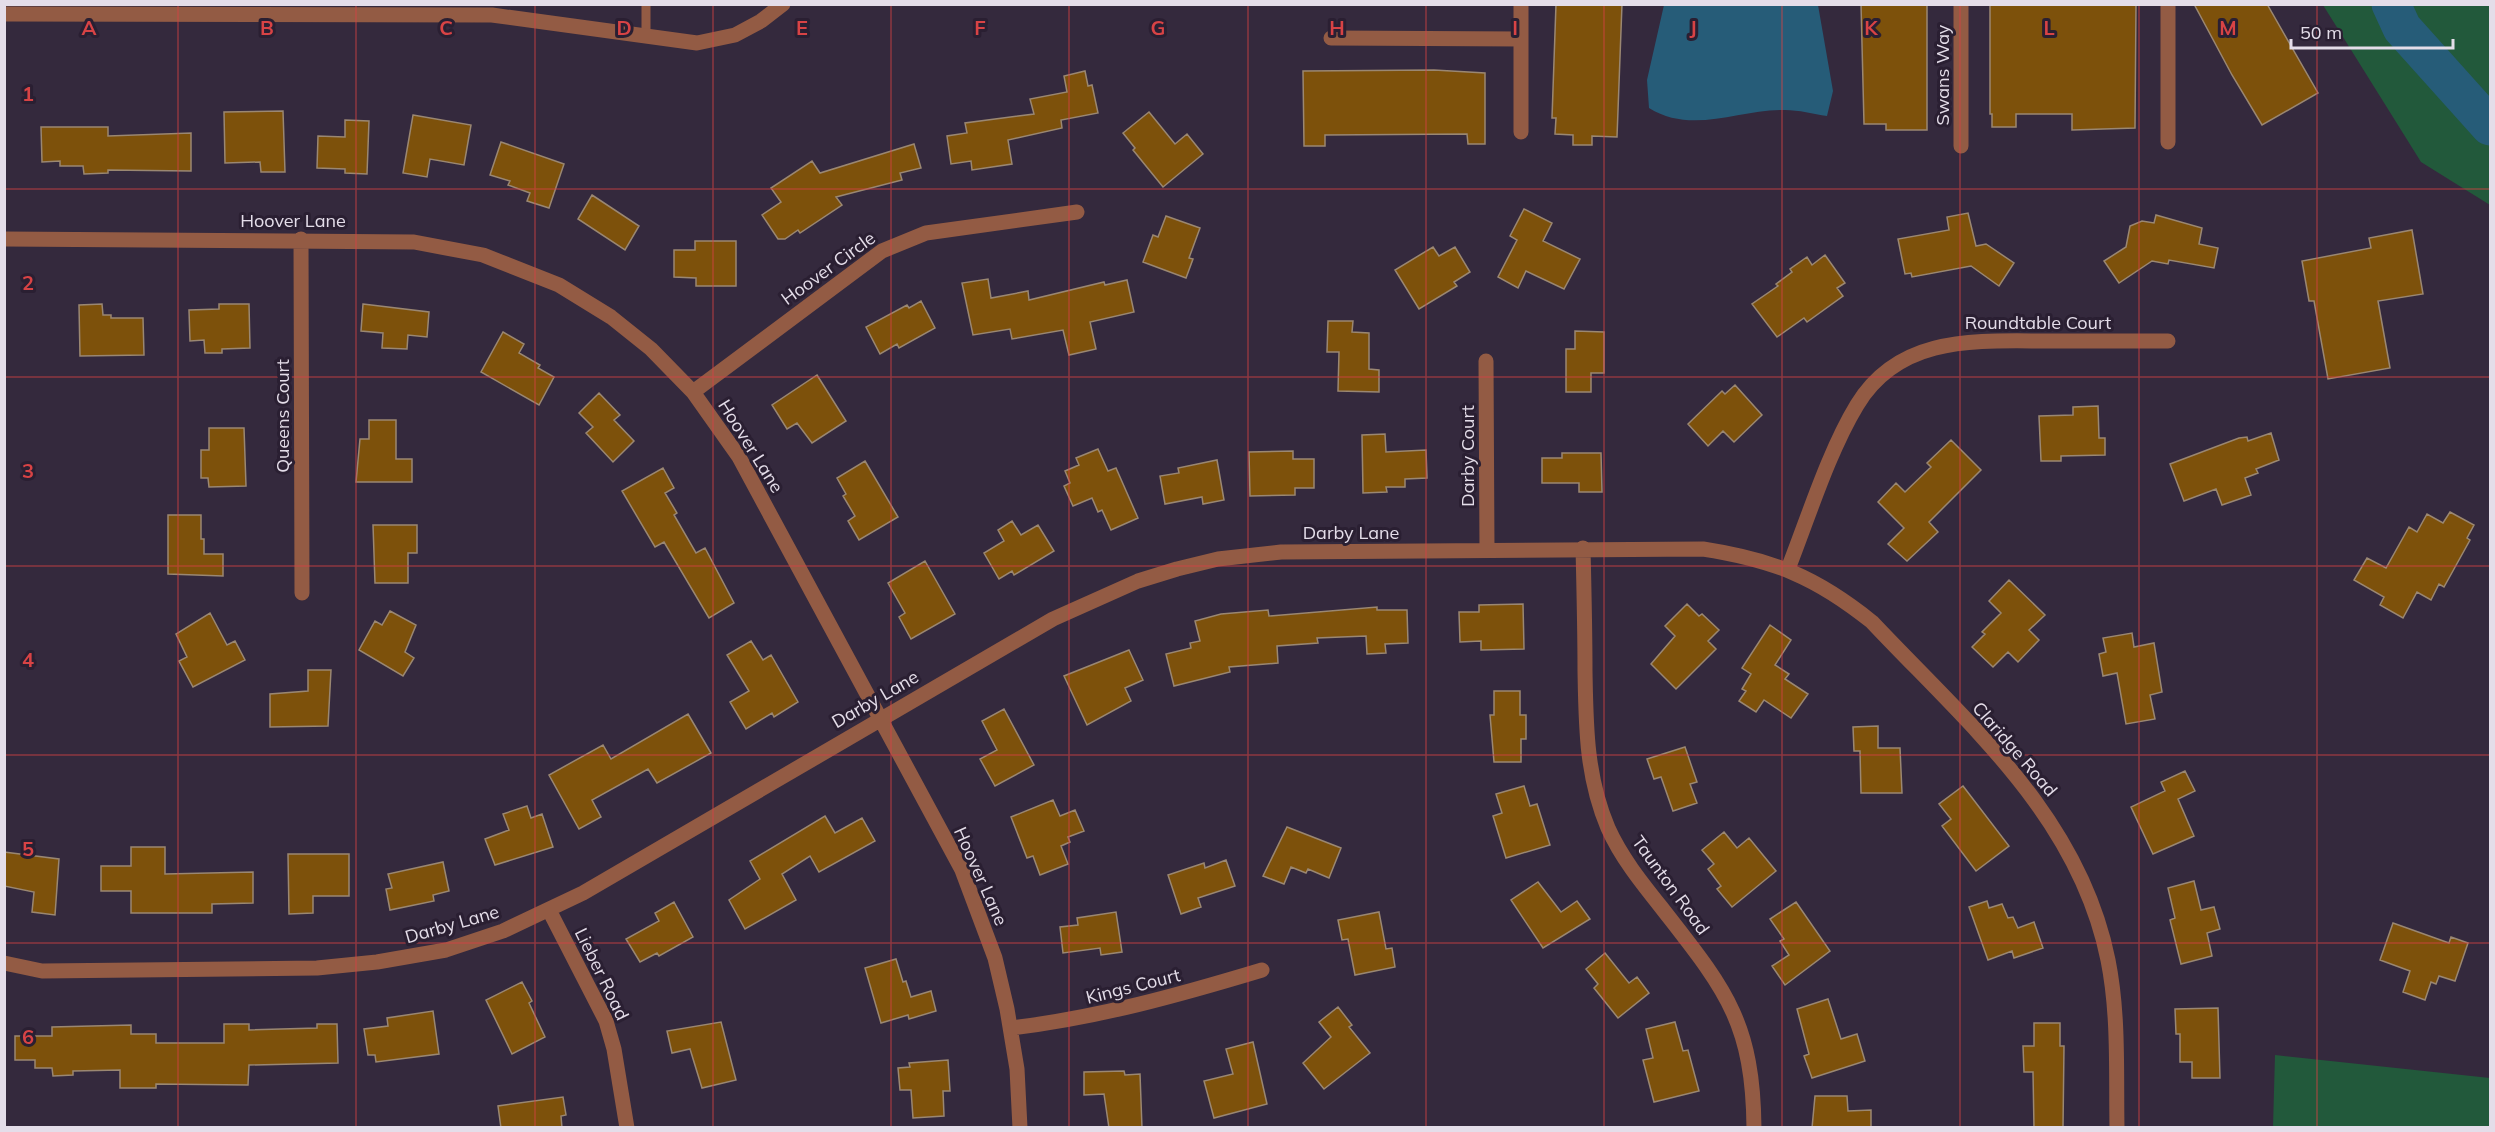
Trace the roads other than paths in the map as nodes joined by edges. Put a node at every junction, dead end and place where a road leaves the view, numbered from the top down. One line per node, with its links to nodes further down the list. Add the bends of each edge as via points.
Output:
1 (646, 4): 8 (lane)
2 (783, 4): 8 (street, via 744,30 717,40 688,43)
3 (1521, 4): 10 (street)
4 (1961, 4): 13 (street, Swans Way)
5 (2168, 4): 12 (street)
6 (325, 10): 7 (street); 8 (street, via 492,15)
7 (4, 14)
8 (646, 37)
9 (1331, 38): 10 (street)
10 (1521, 39): 11 (street)
11 (1521, 132)
12 (2168, 142)
13 (1961, 146)
14 (1077, 212): 19 (street, Hoover Circle, via 926,233 882,251)
15 (4, 239): 16 (street, Hoover Lane)
16 (301, 239): 19 (street, Hoover Lane, via 414,242 464,250 521,269 559,285 611,317 666,363); 23 (street, Queens Court)
17 (2168, 341): 22 (street, Roundtable Court, via 1956,342 1902,362 1869,388 1847,422)
18 (1486, 361): 21 (street, Darby Court)
19 (693, 392): 24 (street, Hoover Lane, via 738,458)
20 (1583, 548): 21 (street, Darby Lane); 22 (street, Darby Lane, via 1703,549); 31 (street, Taunton Road, via 1586,748 1594,788 1608,828 1623,855 1730,1002 1750,1061)
21 (1487, 550): 24 (street, Darby Lane, via 1281,552 1187,566 1081,605)
22 (1788, 569): 32 (street, Claridge Road, via 1840,597 1872,622 2021,779 2051,820 2084,882 2108,959 2115,1019)
23 (302, 593)
24 (880, 718): 25 (street, Darby Lane); 28 (street, Hoover Lane, via 970,890 995,958)
25 (549, 910): 26 (street, Darby Lane, via 446,950 347,967 42,971); 29 (street, Lieber Road, via 606,1021)
26 (4, 963)
27 (1262, 970): 28 (street, Kings Court, via 1089,1018)
28 (1011, 1028): 30 (street, Hoover Lane)
29 (627, 1128)
30 (1020, 1128)
31 (1754, 1128)
32 (2117, 1128)

